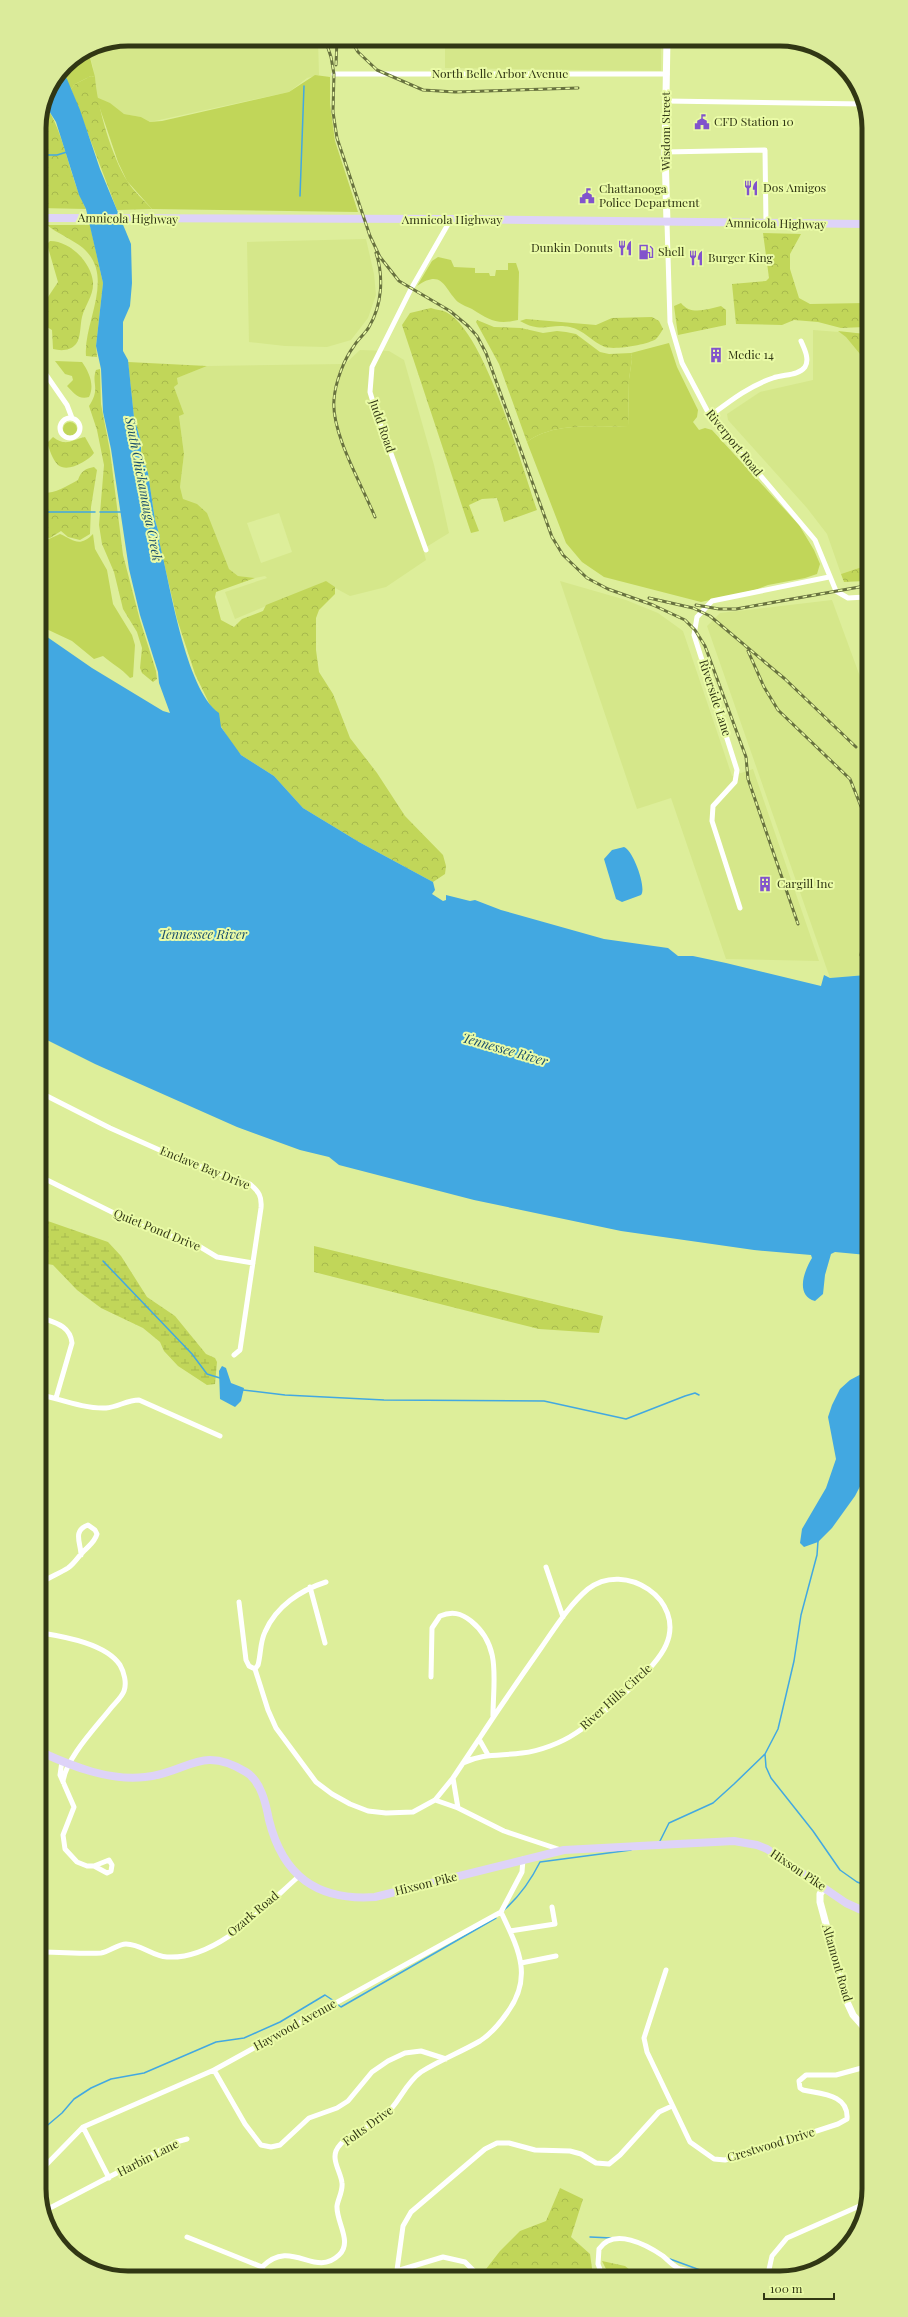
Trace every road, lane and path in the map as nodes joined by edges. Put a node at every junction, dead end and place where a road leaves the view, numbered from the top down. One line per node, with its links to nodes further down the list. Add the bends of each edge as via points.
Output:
1 (667, 46): 3 (street, Wisdom Street)
2 (334, 74): 3 (street, North Belle Arbor Avenue)
3 (667, 74): 4 (street, Wisdom Street)
4 (666, 101): 5 (street); 6 (street, Wisdom Street)
5 (859, 104)
6 (665, 152): 9 (street, Wisdom Street); 10 (street, via 765,150)
7 (46, 218): 8 (main road, Amnicola Highway)
8 (451, 219): 9 (main road, Amnicola Highway); 16 (street, Judd Road, via 385,339 372,367 370,382 376,412)
9 (667, 223): 10 (main road, Amnicola Highway); 14 (street, Riverport Road, via 670,322 682,363)
10 (766, 224): 11 (main road, Amnicola Highway)
11 (862, 224)
12 (801, 340): 14 (street, via 807,357 806,366 799,372 774,377 750,387)
13 (46, 375): 15 (street, via 67,405)
14 (710, 416): 17 (street, Riverport Road, via 811,534)
15 (72, 418): 15 (street, via 63,421 60,426 63,435 69,438 75,437 79,432 80,425)
16 (426, 550)
17 (829, 577): 18 (street, Riverport Road, via 840,594 848,598); 19 (street, Riverside Lane, via 712,601 697,617 694,635 737,770 735,782 713,806 712,821)
18 (862, 597)
19 (740, 908)
20 (46, 1095): 22 (street, Enclave Bay Drive, via 182,1160 243,1181 254,1188 262,1198)
21 (46, 1179): 22 (street, Quiet Pond Drive, via 132,1222 191,1243 216,1257)
22 (253, 1263): 24 (street, Enclave Bay Drive, via 240,1350)
23 (46, 1320): 26 (street, via 65,1327 72,1337)
24 (234, 1355)
25 (46, 1396): 26 (street)
26 (56, 1398): 27 (street, via 99,1408 139,1400)
27 (220, 1436)
28 (81, 1555): 28 (street, via 96,1538 95,1530 88,1525 79,1531); 30 (street, via 68,1567)
29 (546, 1567): 34 (street)
30 (46, 1580)
31 (326, 1582): 32 (street)
32 (310, 1587): 36 (street); 37 (street, via 285,1604 266,1630)
33 (239, 1602): 37 (street, via 246,1660 249,1666)
34 (563, 1616): 39 (street, River Hills Circle); 42 (street, River Hills Circle, via 588,1590 599,1583 628,1579 645,1586 658,1598 668,1620 669,1636 658,1659 647,1672 575,1734 541,1749 524,1753)
35 (46, 1634): 43 (street, via 76,1640 96,1648 113,1657 124,1673 124,1692)
36 (326, 1643)
37 (255, 1669): 47 (street, via 276,1728 316,1782 332,1794 362,1809 386,1813 413,1812)
38 (431, 1677): 39 (street, via 432,1628 440,1616 454,1612 461,1614 478,1626 492,1649)
39 (493, 1716): 40 (street, River Hills Circle)
40 (480, 1738): 42 (street); 44 (street, River Hills Circle)
41 (46, 1754): 43 (main road, Hixson Pike)
42 (488, 1755): 44 (street, River Hills Circle)
43 (66, 1763): 46 (street); 46 (street, via 60,1775); 52 (main road, Hixson Pike, via 105,1775 132,1777 158,1775 195,1761 211,1759 232,1764 248,1773 258,1785 274,1839)
44 (463, 1763): 45 (street, River Hills Circle)
45 (453, 1778): 47 (street, River Hills Circle); 48 (street)
46 (63, 1782): 51 (street, via 74,1807 63,1835 65,1849 77,1862)
47 (435, 1800): 48 (street)
48 (458, 1808): 49 (street, via 504,1831)
49 (564, 1850): 50 (main road, Hixson Pike); 53 (main road, Hixson Pike, via 672,1843 740,1842 767,1849)
50 (523, 1860): 52 (main road, Hixson Pike, via 364,1898 326,1893); 56 (street, via 522,1872)
51 (94, 1866)
52 (298, 1877): 58 (street, Ozark Road, via 235,1931 218,1943 196,1952 178,1957 165,1957 125,1944 102,1953)
53 (824, 1888): 55 (main road, Hixson Pike); 62 (street, Altamont Road, via 820,1894 820,1902 847,2002 853,2015)
54 (552, 1907): 57 (street, via 555,1924)
55 (862, 1911)
56 (501, 1912): 57 (street, Folts Drive); 65 (street, Haywood Avenue)
57 (510, 1931): 60 (street, Folts Drive)
58 (46, 1952)
59 (556, 1956): 60 (street)
60 (521, 1963): 63 (street, Folts Drive, via 521,1988 503,2019 482,2039)
61 (666, 1970): 66 (street, Crestwood Drive, via 644,2038 647,2052)
62 (862, 2025)
63 (446, 2059): 65 (street, via 421,2051 405,2053 388,2060 372,2072 348,2101 337,2108 309,2118 285,2141 271,2147 261,2145 245,2124); 74 (street, Folts Drive, via 412,2080 394,2108 346,2140 336,2151 335,2162 343,2185 337,2207 345,2241 341,2254 333,2261 321,2264 280,2255 271,2258)
64 (862, 2068): 66 (street, Crestwood Drive, via 836,2076 806,2075 799,2081 803,2090 835,2097 842,2102 848,2110 847,2119 725,2160 714,2158 690,2142)
65 (214, 2070): 67 (street, Haywood Avenue)
66 (672, 2106): 75 (street, via 659,2112 609,2164 596,2163 570,2151 535,2150 509,2143 497,2143 485,2149 411,2212 403,2226)
67 (83, 2127): 69 (street, Haywood Avenue); 70 (street)
68 (187, 2139): 70 (street, Harbin Lane, via 176,2142)
69 (46, 2166)
70 (109, 2178): 72 (street, Harbin Lane)
71 (860, 2206): 81 (street, via 787,2238 772,2256)
72 (49, 2209)
73 (187, 2237): 74 (street)
74 (262, 2267): 76 (street)
75 (397, 2270): 77 (street); 78 (street, via 443,2257 465,2262)
76 (264, 2271)
77 (394, 2271)
78 (473, 2271)
79 (601, 2271): 80 (street, via 598,2264 599,2249 609,2240 618,2238 638,2242 679,2268)
80 (692, 2271)
81 (769, 2271)

